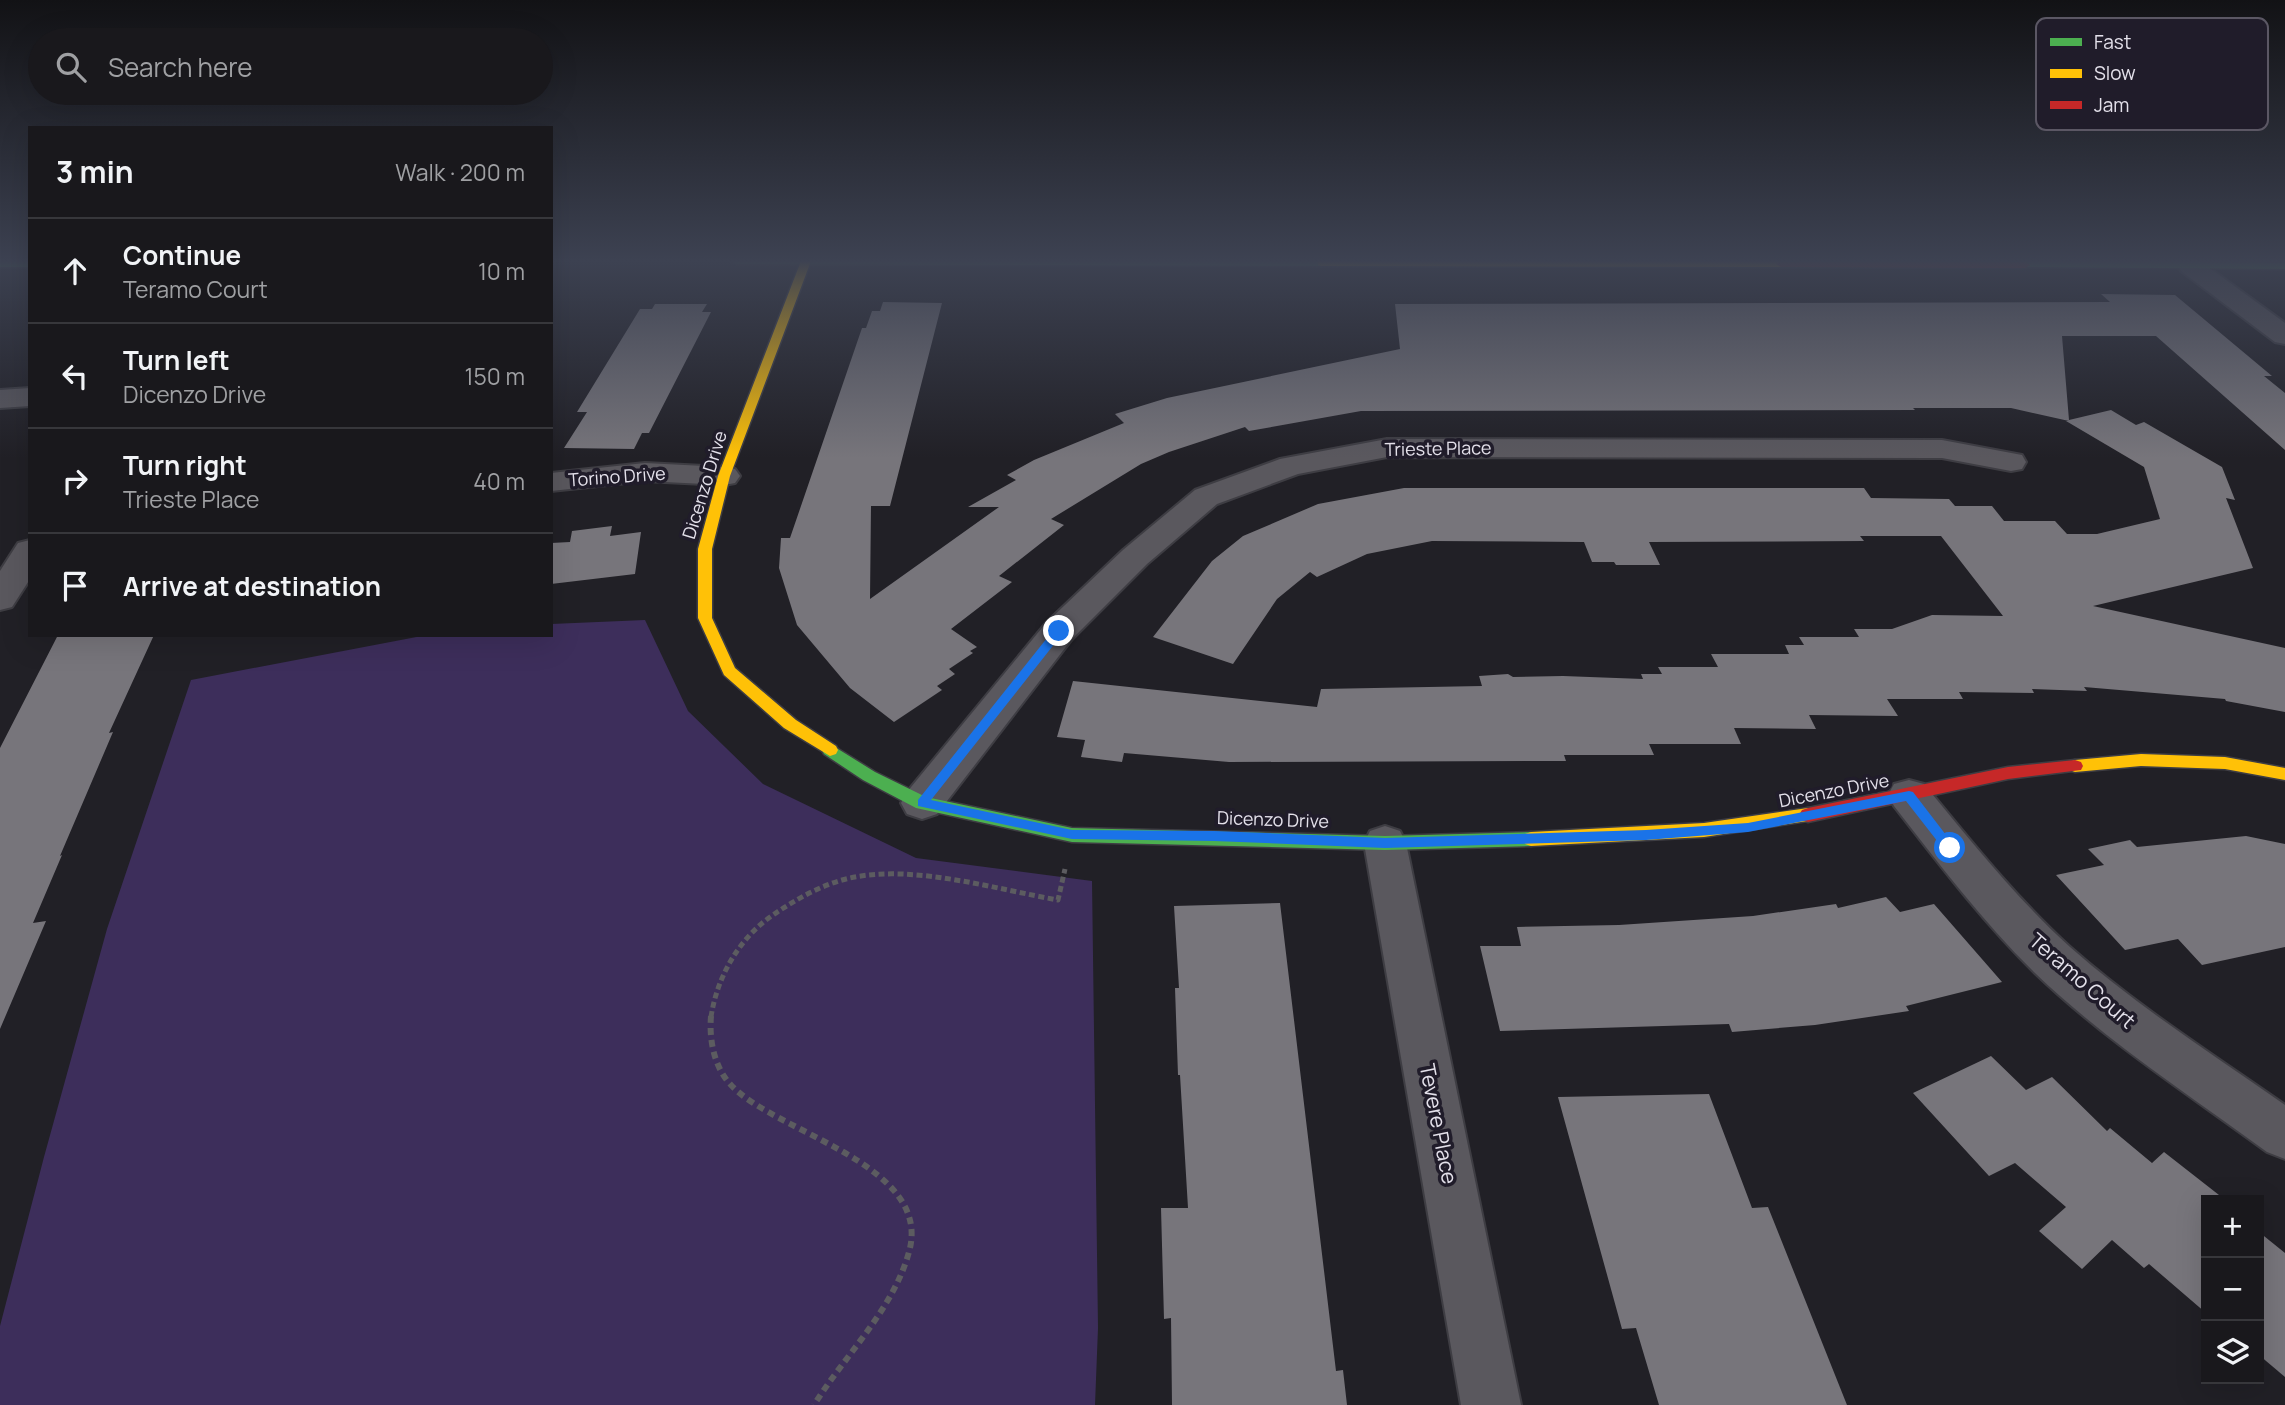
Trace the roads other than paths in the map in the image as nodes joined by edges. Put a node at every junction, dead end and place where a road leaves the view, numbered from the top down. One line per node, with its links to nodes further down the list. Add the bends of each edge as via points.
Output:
1 (781, 327): 5 (street, Dicenzo Drive)
2 (28, 397): 3 (street)
3 (0, 399)
4 (2011, 462): 9 (street, Trieste Place, via 1942,449 1387,448 1291,466 1206,497 1135,557 1059,631)
5 (724, 476): 6 (street, Torino Drive, via 645,472); 9 (street, Dicenzo Drive, via 705,549 705,618 729,671 790,724 869,776)
6 (553, 482)
7 (2285, 774): 8 (street, Dicenzo Drive, via 2225,762 2141,760 2008,773)
8 (1909, 795): 10 (street, Dicenzo Drive, via 1748,827 1646,835); 11 (street, Teramo Court, via 1980,885 2052,959 2144,1035)
9 (922, 803): 10 (street, Dicenzo Drive, via 1072,835)
10 (1385, 843): 12 (street, Tevere Place)
11 (2285, 1135)
12 (1491, 1405)

